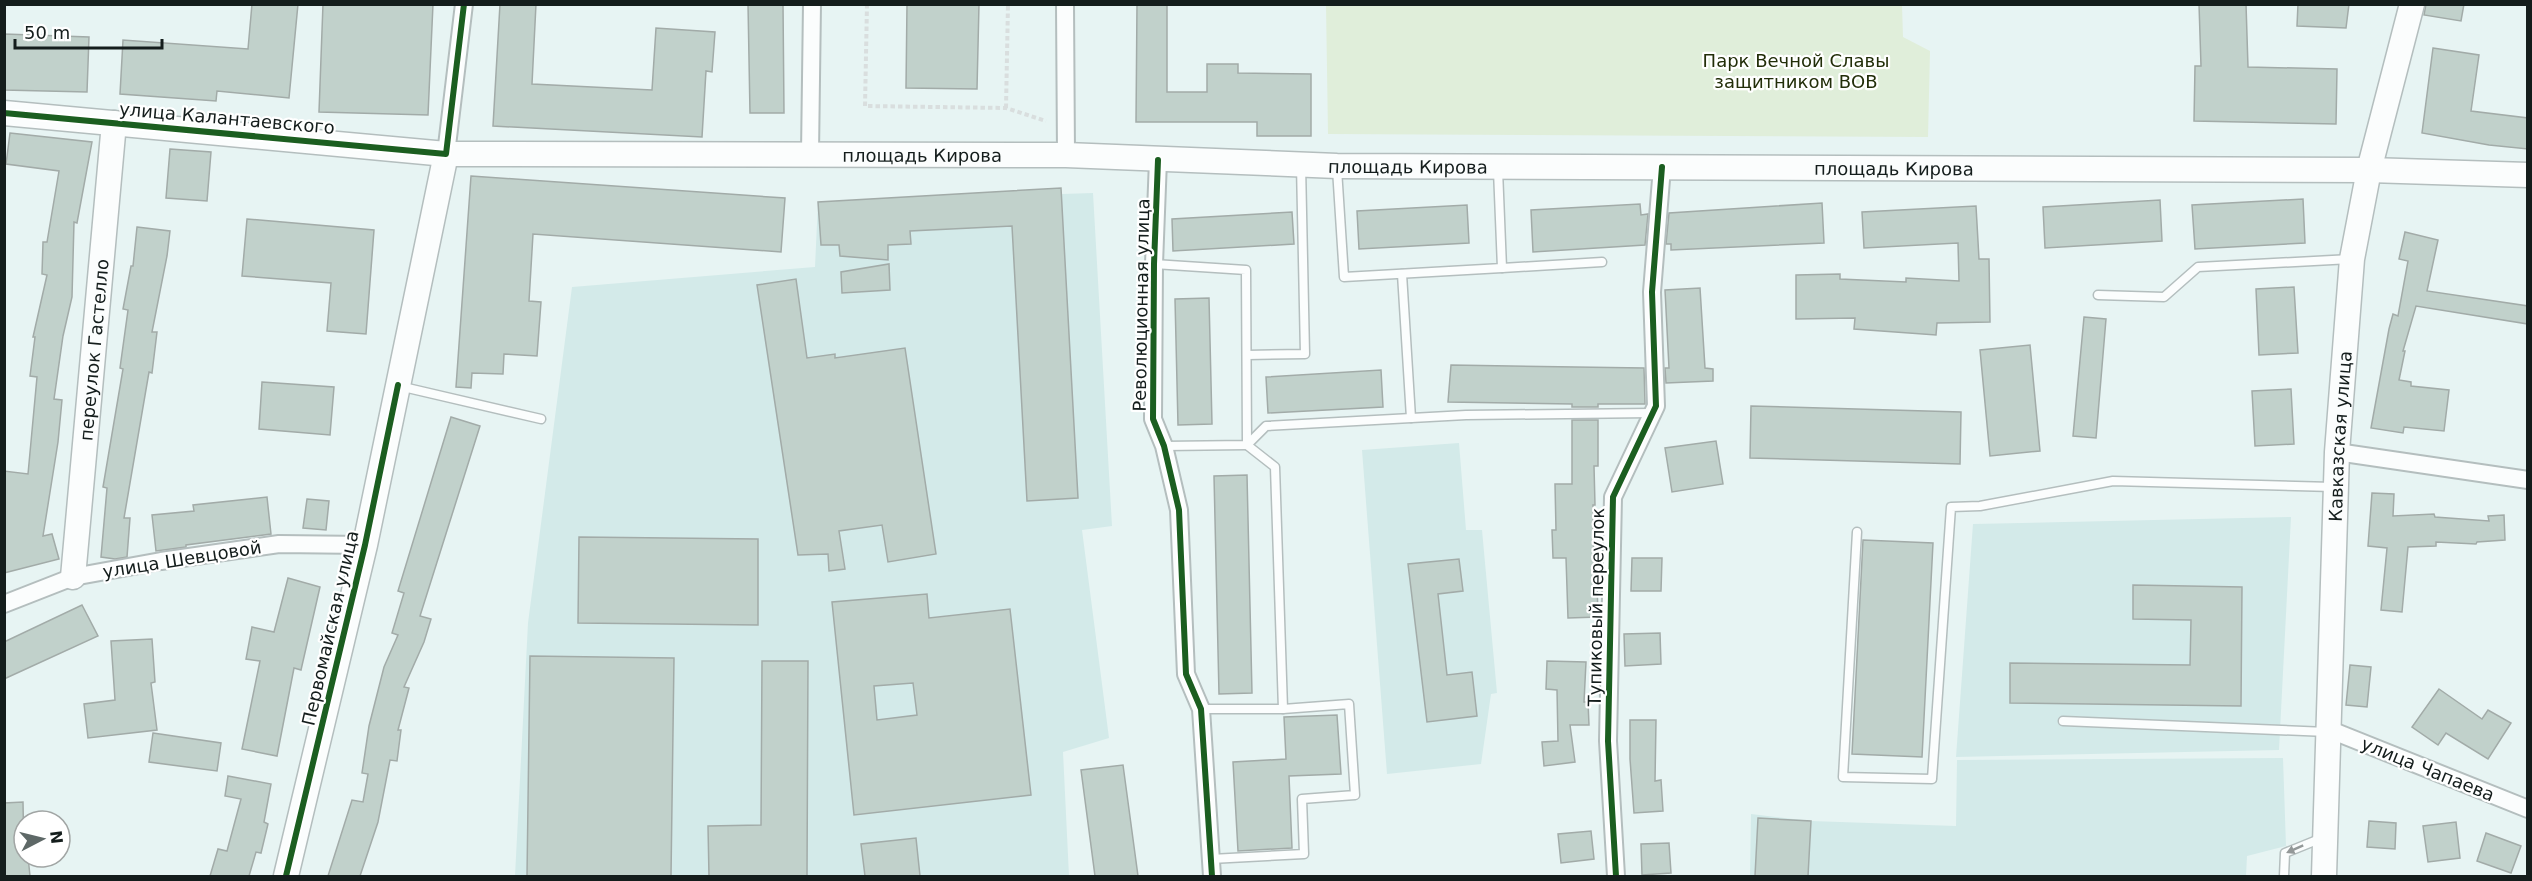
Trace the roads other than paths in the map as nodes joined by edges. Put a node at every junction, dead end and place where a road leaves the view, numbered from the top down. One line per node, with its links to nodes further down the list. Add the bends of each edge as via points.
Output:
1 (464, 4): 8 (street, Первомайская улица)
2 (812, 4): 7 (street)
3 (1065, 4): 9 (street)
4 (2412, 4): 15 (main road, Кавказская улица)
5 (4, 113): 6 (main road, улица Калантаевского)
6 (114, 123): 8 (main road, улица Калантаевского); 35 (main road, переулок Гастелло)
7 (810, 153): 8 (main road, площадь Кирова); 9 (main road, площадь Кирова)
8 (446, 154): 24 (main road, Первомайская улица)
9 (1066, 155): 10 (main road, площадь Кирова)
10 (1158, 160): 11 (main road, площадь Кирова); 19 (street, Революционная улица)
11 (1301, 165): 12 (main road, площадь Кирова); 23 (lane, via 1305,354)
12 (1336, 166): 13 (main road, площадь Кирова); 21 (lane, via 1344,277)
13 (1498, 166): 14 (main road, площадь Кирова); 20 (lane)
14 (1662, 167): 15 (main road, площадь Кирова); 25 (street, Тупиковый переулок, via 1652,292 1656,406)
15 (2369, 170): 16 (main road, площадь Кирова); 17 (main road, Кавказская улица)
16 (2528, 175)
17 (2352, 259): 22 (lane, via 2198,267 2164,297); 30 (main road, Кавказская улица)
18 (1602, 262): 20 (lane)
19 (1154, 264): 23 (lane, via 1246,270); 29 (street, Революционная улица, via 1154,419)
20 (1502, 268): 21 (lane)
21 (1402, 274): 26 (lane)
22 (2098, 295)
23 (1247, 355): 28 (lane)
24 (398, 385): 27 (lane); 34 (main road, Первомайская улица)
25 (1652, 413): 26 (lane); 46 (street, Тупиковый переулок, via 1613,496 1608,741)
26 (1411, 418): 28 (lane, via 1266,426)
27 (541, 419)
28 (1247, 445): 29 (lane); 38 (lane, via 1275,467)
29 (1164, 446): 37 (street, Революционная улица, via 1179,510 1186,674)
30 (2337, 452): 31 (street); 32 (main road, Кавказская улица)
31 (2528, 480)
32 (2336, 487): 33 (lane, via 2114,481 1980,506 1951,507 1932,779 1843,777); 40 (main road, Кавказская улица)
33 (1857, 532)
34 (365, 545): 35 (street, улица Шевцовой, via 279,544); 44 (main road, Первомайская улица)
35 (73, 577): 36 (street, улица Шевцовой)
36 (4, 604)
37 (1201, 709): 38 (lane); 43 (street, Революционная улица)
38 (1283, 709): 43 (lane, via 1349,704 1355,795 1302,799 1304,854)
39 (2063, 721): 40 (lane)
40 (2328, 730): 41 (street, улица Чапаева); 42 (main road, Кавказская улица)
41 (2528, 809)
42 (2325, 837): 47 (lane, one-way to 47, via 2285,853); 48 (main road, Кавказская улица)
43 (1211, 859): 45 (street, Революционная улица)
44 (286, 876)
45 (1212, 876)
46 (1616, 876)
47 (2284, 876)
48 (2324, 876)

